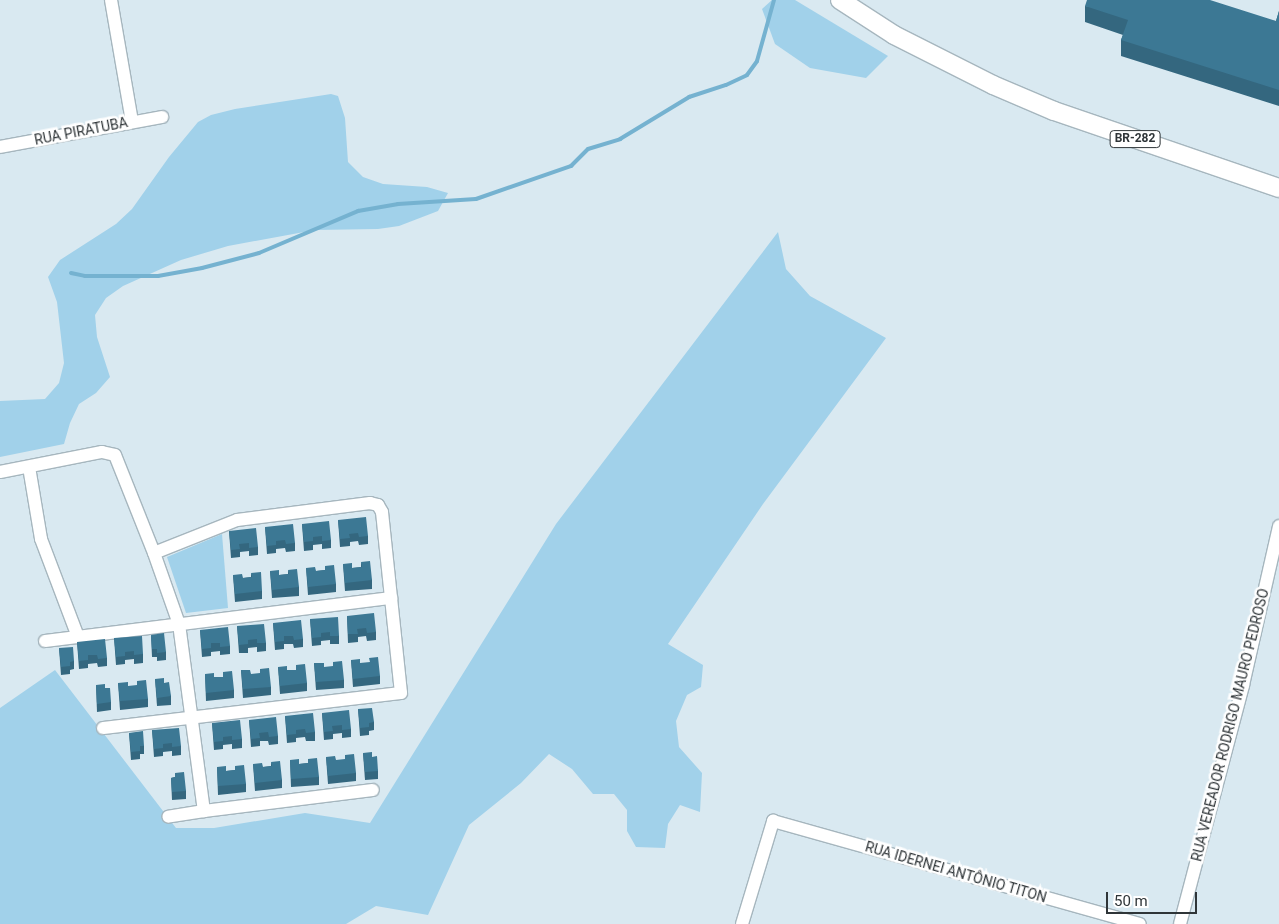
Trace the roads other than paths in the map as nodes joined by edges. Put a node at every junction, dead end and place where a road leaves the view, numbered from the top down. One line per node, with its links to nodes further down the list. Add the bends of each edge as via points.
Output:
1 (112, 0): 4 (street)
2 (840, 0): 6 (highway, BR-282, via 894,34 1054,111)
3 (162, 117): 4 (street, RUA PIRATUBA)
4 (132, 121): 5 (street, RUA PIRATUBA)
5 (0, 147)
6 (1279, 188)
7 (28, 466): 8 (street); 10 (street, via 102,452 115,455); 13 (street, via 41,539)
8 (0, 472)
9 (1279, 526): 22 (street, RUA VEREADOR RODRIGO MAURO PEDROSO, via 1243,685)
10 (154, 553): 11 (street, via 237,520 370,503 382,512); 12 (street)
11 (391, 598): 12 (street); 15 (street, via 401,693)
12 (179, 624): 13 (street); 15 (street)
13 (78, 637): 14 (street)
14 (45, 641)
15 (193, 718): 16 (street); 18 (street)
16 (103, 728)
17 (373, 790): 18 (street)
18 (204, 811): 19 (street)
19 (168, 817)
20 (742, 924): 21 (street, RUA IDERNEI ANTÔNIO TITON, via 773,821)
21 (1140, 924)
22 (1180, 924)

